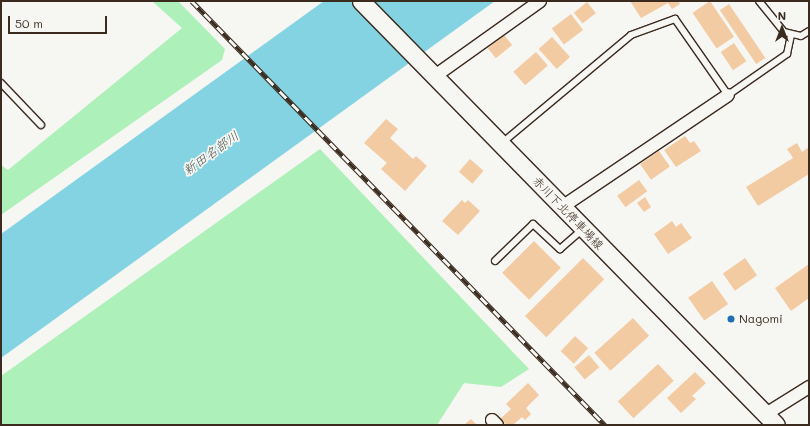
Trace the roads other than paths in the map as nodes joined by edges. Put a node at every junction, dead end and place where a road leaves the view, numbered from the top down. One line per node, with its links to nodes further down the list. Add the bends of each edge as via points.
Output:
1 (361, 1): 6 (main road, 赤川下北停車場線)
2 (540, 1): 6 (street)
3 (759, 1): 5 (lane, via 777,26)
4 (809, 31): 5 (lane, via 801,36)
5 (791, 35): 8 (lane, via 787,54)
6 (433, 74): 10 (main road, 赤川下北停車場線)
7 (1, 84): 9 (lane)
8 (728, 95): 10 (lane, via 675,20 631,35); 11 (street)
9 (41, 125)
10 (501, 144): 11 (main road, 赤川下北停車場線)
11 (562, 207): 12 (main road, 赤川下北停車場線)
12 (583, 228): 13 (lane, via 560,249 534,224); 15 (main road, 赤川下北停車場線)
13 (495, 261)
14 (809, 387): 15 (street)
15 (771, 420)

